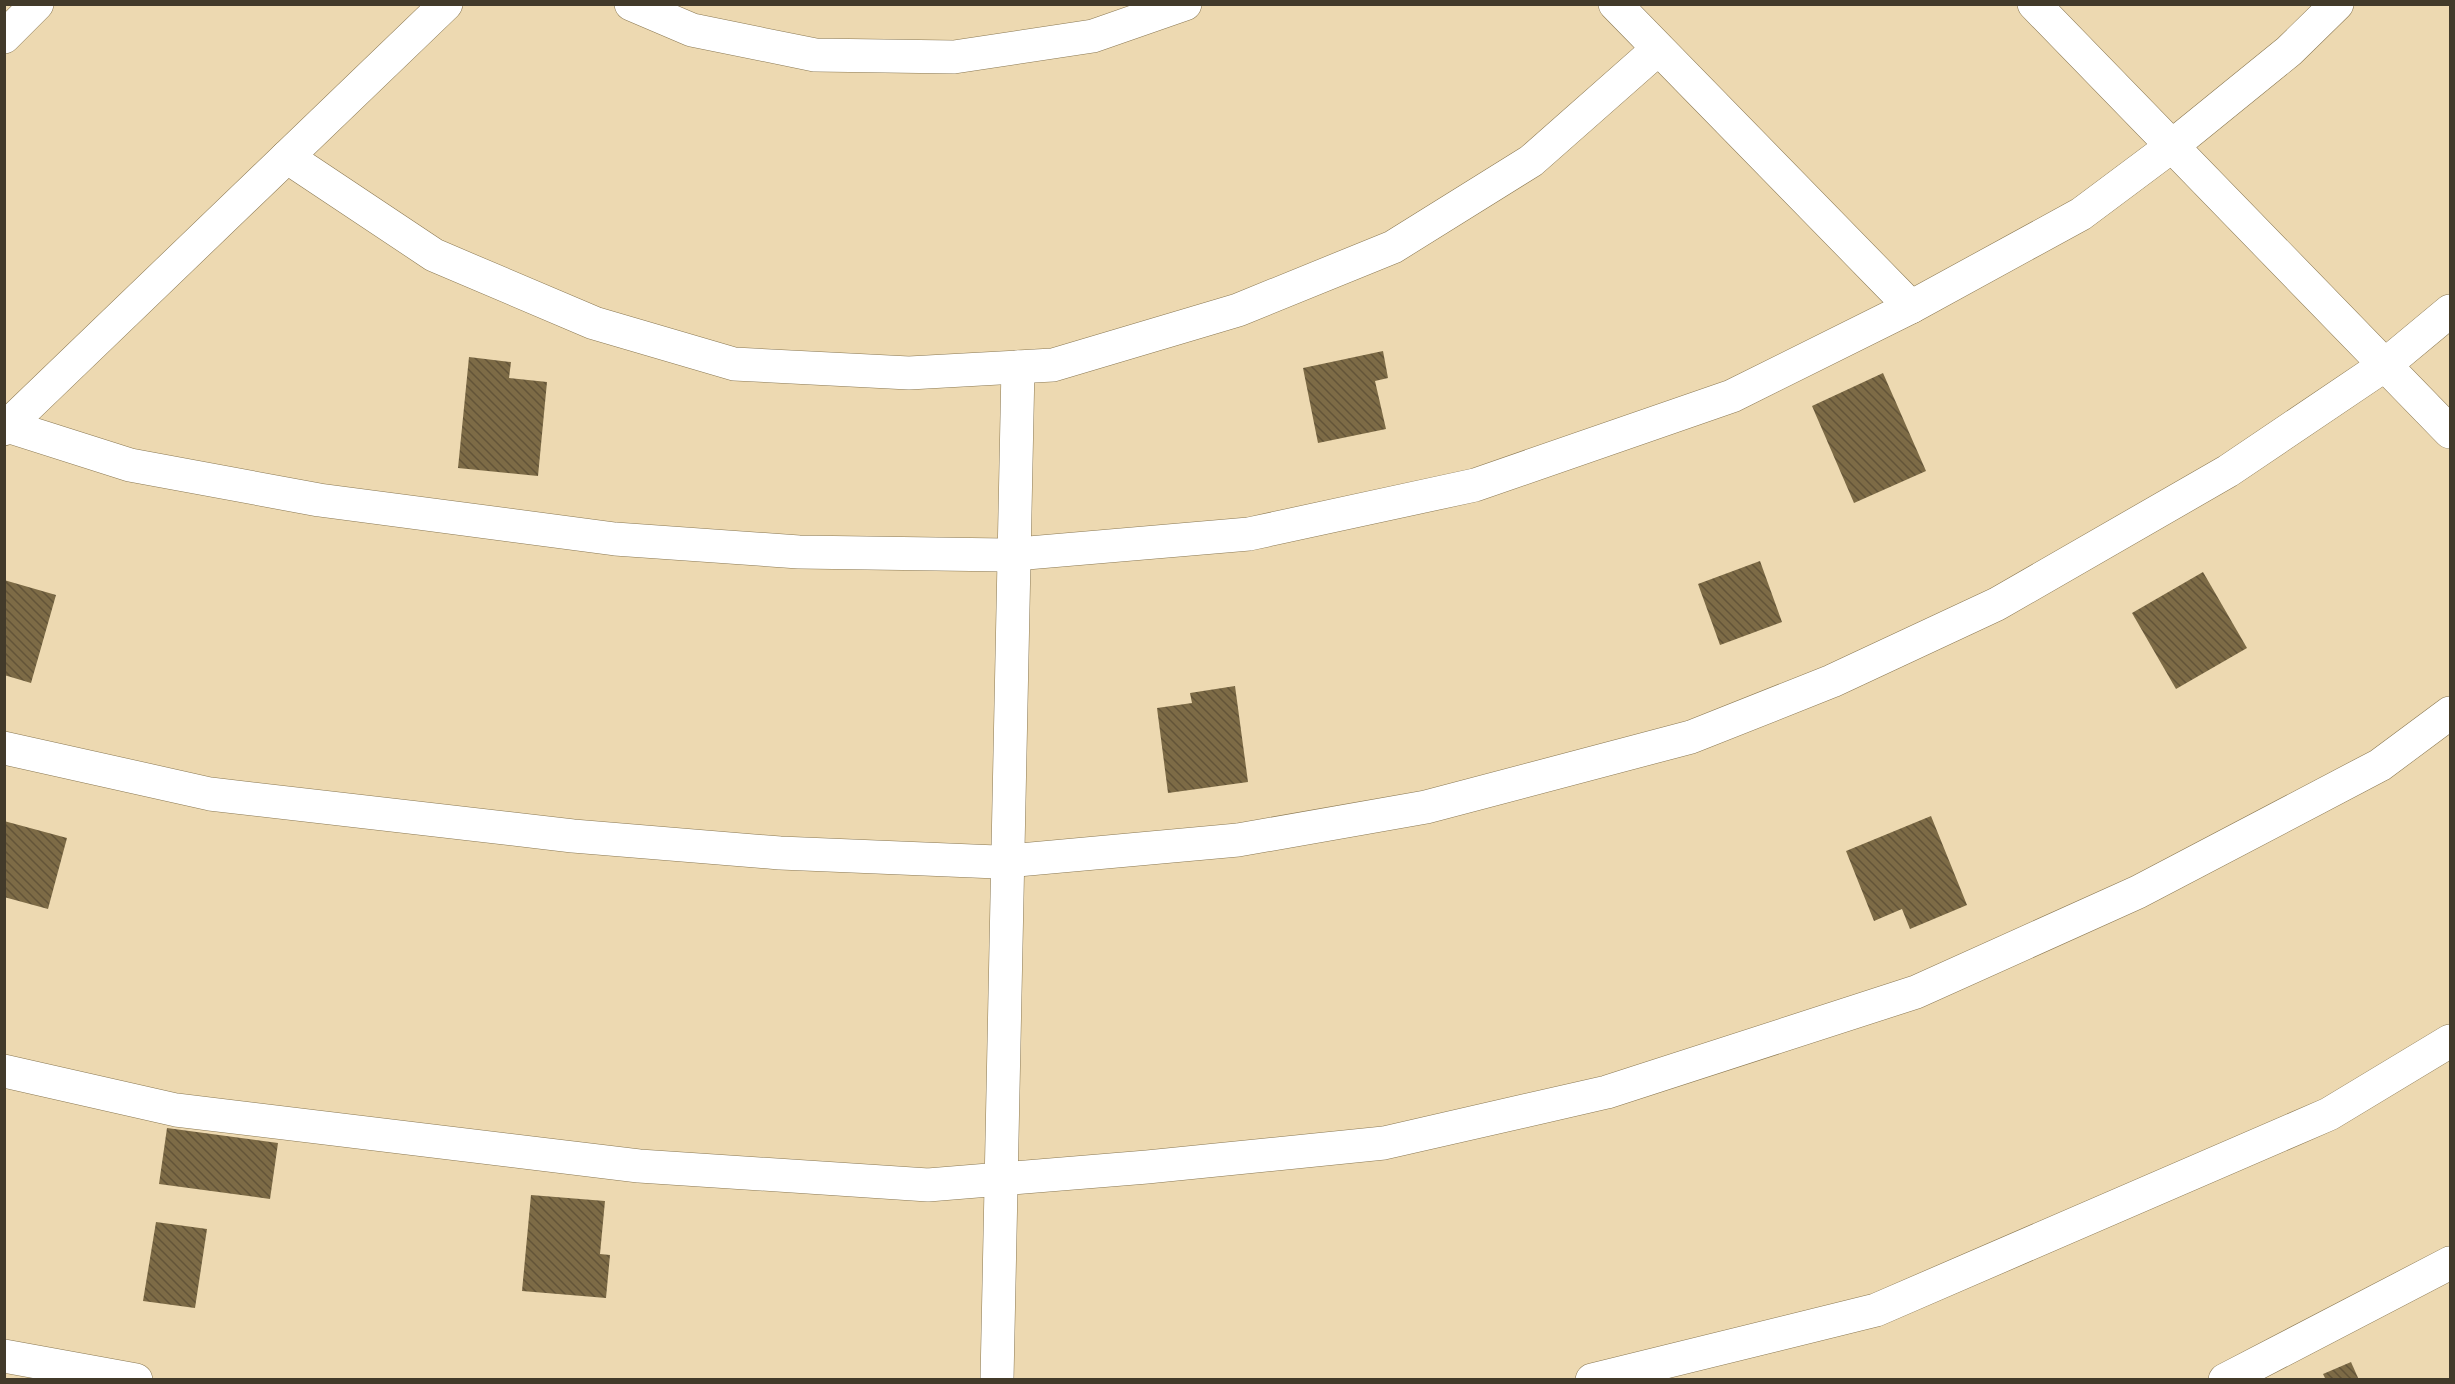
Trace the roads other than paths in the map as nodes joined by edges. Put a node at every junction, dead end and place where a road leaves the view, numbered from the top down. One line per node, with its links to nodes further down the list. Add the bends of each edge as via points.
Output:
1 (37, 4): 8 (street)
2 (446, 4): 11 (street)
3 (631, 4): 4 (street, via 692,30 815,55 954,57 1093,36)
4 (1185, 4)
5 (1615, 4): 9 (street)
6 (2337, 4): 10 (street, via 2289,51)
7 (2053, 11): 10 (street)
8 (4, 38)
9 (1658, 49): 12 (street); 15 (street, via 1531,160 1393,247 1238,310 1053,364)
10 (2172, 146): 12 (street, via 2081,214); 14 (street)
11 (287, 157): 15 (street, via 434,255 594,323 735,364 909,373); 16 (street)
12 (1911, 307): 18 (street, via 1732,396 1475,485 1249,534)
13 (2451, 311): 14 (street)
14 (2385, 365): 17 (street); 21 (street, via 2229,471 1997,604 1832,681 1691,737 1426,807 1238,840)
15 (1018, 367): 18 (street)
16 (5, 427): 18 (street, via 130,465 319,500 556,531 799,552)
17 (2451, 432)
18 (1014, 554): 21 (street)
19 (2451, 713): 24 (street, via 2380,765 2138,892 1916,992 1607,1092 1384,1143)
20 (4, 748): 21 (street, via 210,794 573,836 780,853)
21 (1008, 861): 24 (street)
22 (2451, 1041): 29 (street, via 2329,1114 1876,1310)
23 (4, 1071): 24 (street, via 176,1110 639,1166 928,1185)
24 (1001, 1179): 28 (street)
25 (2451, 1263): 30 (street)
26 (4, 1356): 27 (street)
27 (136, 1380)
28 (997, 1380)
29 (1592, 1380)
30 (2225, 1380)

